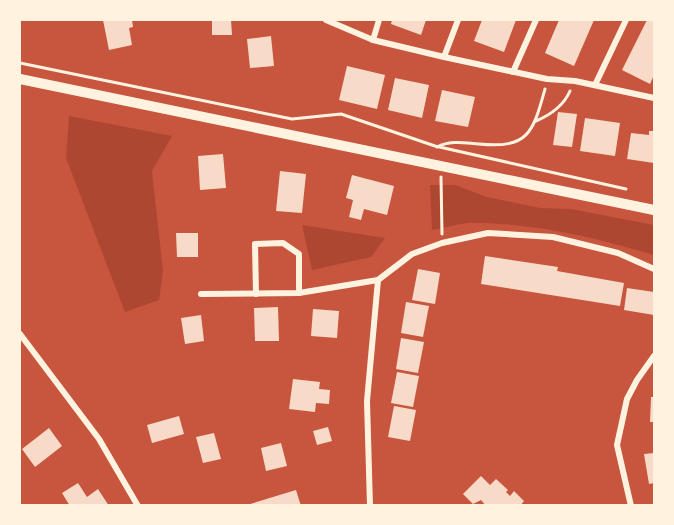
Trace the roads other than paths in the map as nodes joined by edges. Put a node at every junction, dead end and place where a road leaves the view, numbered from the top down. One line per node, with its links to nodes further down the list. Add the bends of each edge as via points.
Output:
1 (326, 20): 6 (street)
2 (379, 20): 6 (street)
3 (458, 20): 7 (street)
4 (536, 20): 8 (street)
5 (626, 20): 10 (street)
6 (373, 40): 7 (street)
7 (444, 57): 8 (street)
8 (513, 72): 10 (street)
9 (20, 80): 12 (street)
10 (596, 85): 11 (street)
11 (654, 98)
12 (654, 210)
13 (654, 269): 14 (street, via 618,253 553,237 488,233 412,254)
14 (378, 280): 15 (street); 21 (street, via 368,401)
15 (299, 293): 17 (street); 17 (street, via 298,254 283,243 255,244)
16 (201, 294): 17 (street)
17 (256, 294)
18 (20, 334): 20 (street, via 99,439)
19 (654, 356): 22 (street, via 627,399 617,445)
20 (138, 506)
21 (370, 506)
22 (631, 506)

